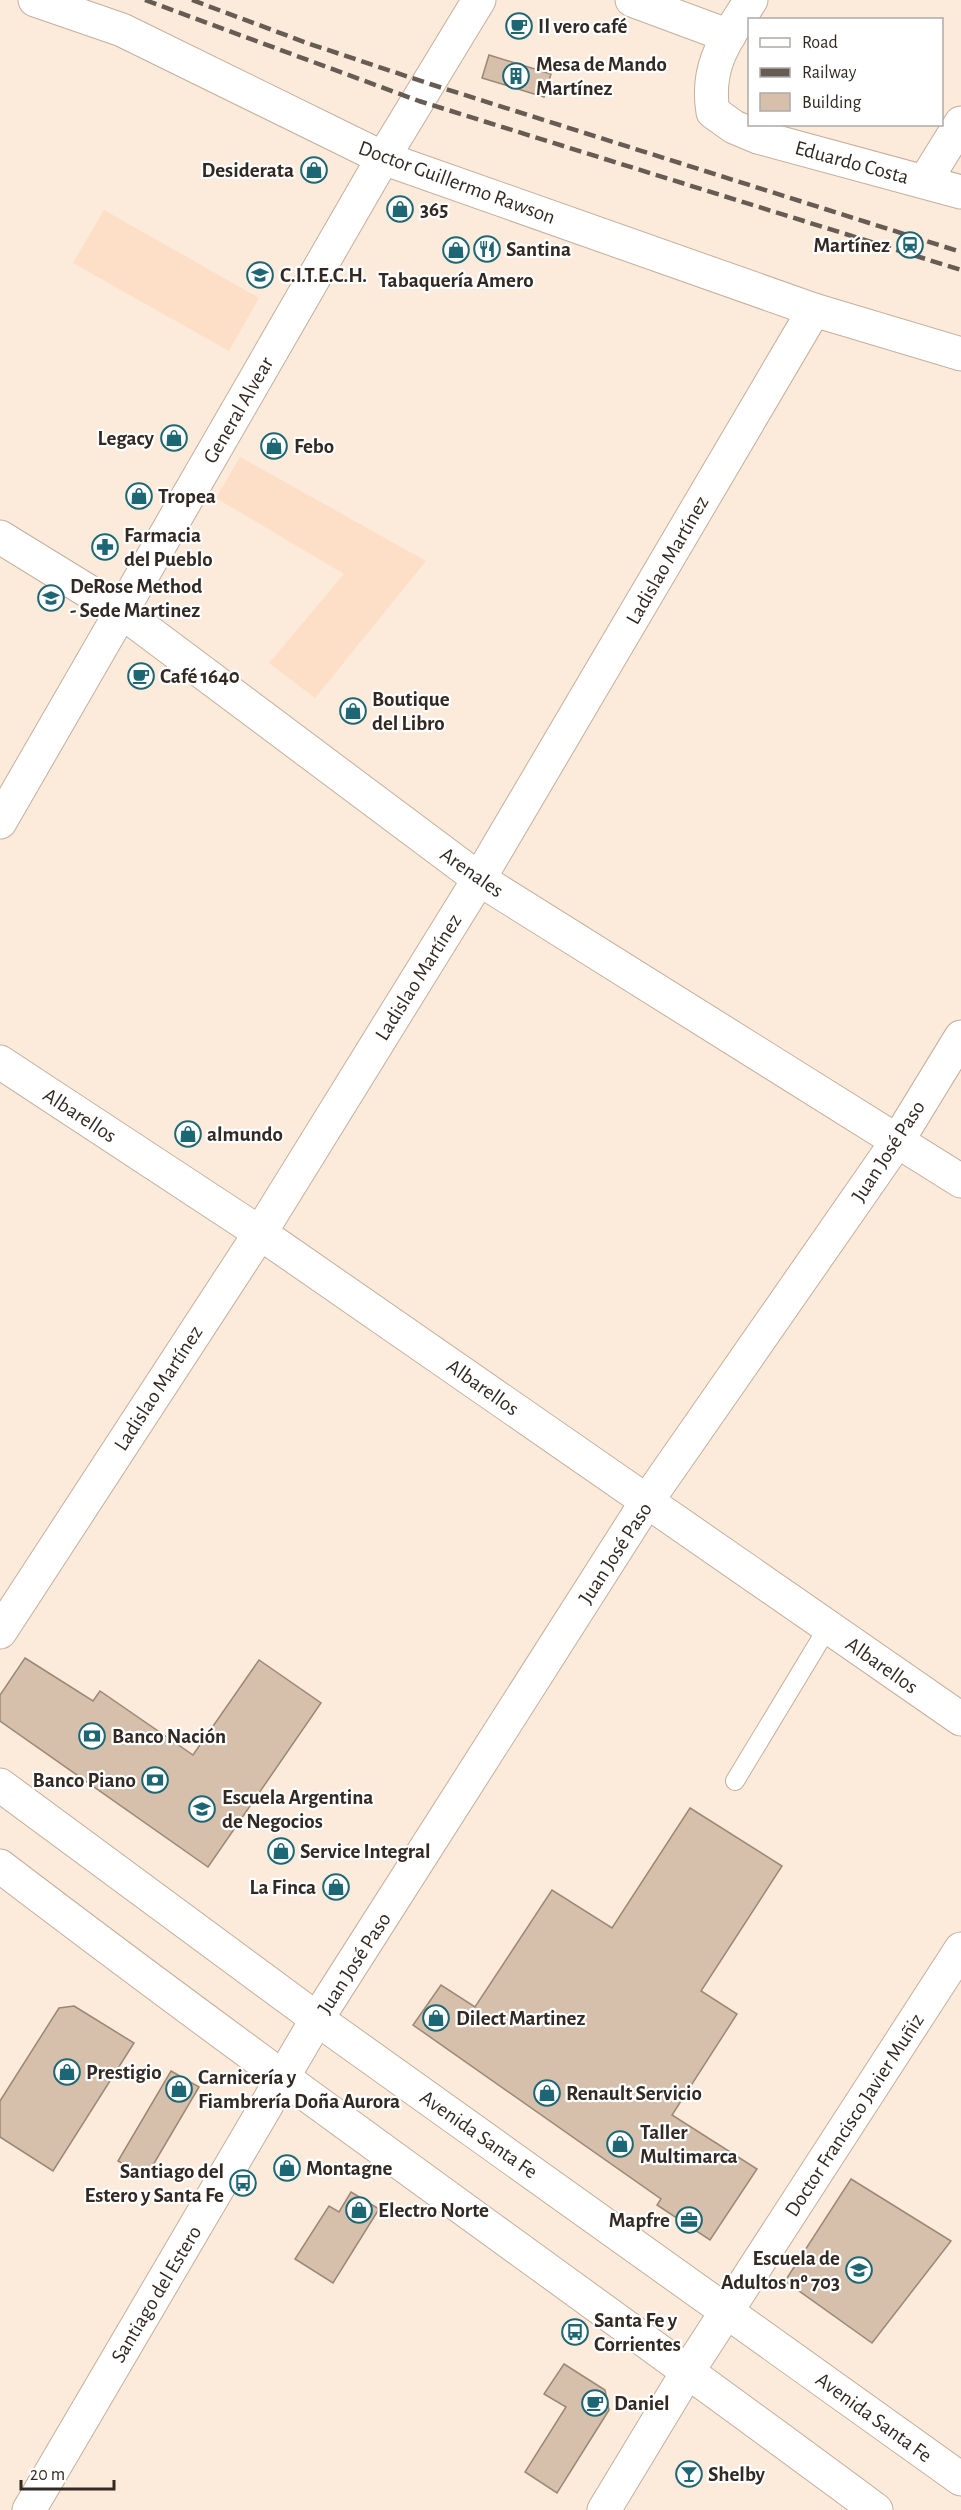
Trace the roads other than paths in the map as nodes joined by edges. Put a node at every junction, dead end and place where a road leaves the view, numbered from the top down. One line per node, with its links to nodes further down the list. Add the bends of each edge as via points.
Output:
1 (35, 0): 7 (street, Doctor Guillermo Rawson, via 122,30)
2 (479, 0): 7 (street, General Alvear)
3 (632, 0): 5 (street)
4 (751, 0): 5 (street)
5 (729, 36): 8 (street, Eduardo Costa, via 714,63 709,90 713,112 758,137)
6 (961, 123): 8 (street)
7 (383, 158): 10 (street, Doctor Guillermo Rawson); 13 (street, General Alvear)
8 (925, 181): 9 (street, Eduardo Costa)
9 (961, 192)
10 (814, 310): 11 (street, Doctor Guillermo Rawson); 15 (street, Ladislao Martínez)
11 (961, 354)
12 (0, 537): 13 (street, Arenales)
13 (122, 612): 14 (street, General Alvear); 15 (street, Arenales)
14 (0, 822)
15 (479, 879): 18 (street, Arenales); 20 (street, Ladislao Martínez)
16 (961, 1037): 18 (street, Juan José Paso)
17 (0, 1062): 20 (street, Albarellos)
18 (898, 1140): 19 (street, Arenales); 21 (street, Juan José Paso)
19 (961, 1181)
20 (260, 1233): 21 (street, Albarellos); 23 (street, Ladislao Martínez)
21 (647, 1501): 22 (street, Albarellos); 29 (street, Juan José Paso)
22 (828, 1627): 24 (street, Albarellos); 25 (lane)
23 (0, 1632)
24 (961, 1719)
25 (735, 1781)
26 (0, 1785): 29 (street, Avenida Santa Fe)
27 (0, 1866): 30 (street)
28 (961, 1949): 31 (street, Doctor Francisco Javier Muñiz)
29 (317, 2019): 30 (street, Juan José Paso); 31 (street, Avenida Santa Fe)
30 (283, 2079): 32 (street); 34 (street, Santiago del Estero)
31 (727, 2310): 32 (street, Doctor Francisco Javier Muñiz); 33 (street, Avenida Santa Fe)
32 (688, 2371): 35 (street, Doctor Francisco Javier Muñiz); 36 (street)
33 (961, 2479)
34 (29, 2510)
35 (604, 2510)
36 (876, 2510)

